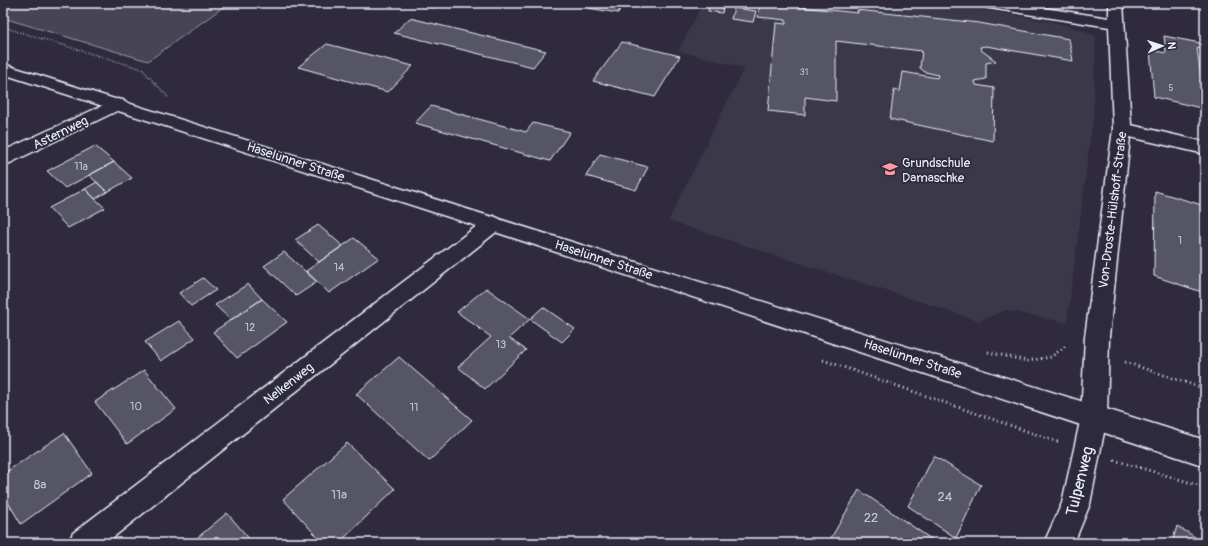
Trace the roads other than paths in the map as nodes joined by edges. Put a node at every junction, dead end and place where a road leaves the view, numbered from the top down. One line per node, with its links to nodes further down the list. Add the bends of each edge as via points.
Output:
1 (983, 3): 3 (street)
2 (1116, 3): 3 (street, Von-Droste-Hülshoff-Straße)
3 (1117, 24): 6 (street, Von-Droste-Hülshoff-Straße)
4 (3, 69): 5 (street, Haselünner Straße)
5 (117, 104): 8 (street, Asternweg); 9 (street, Haselünner Straße)
6 (1122, 129): 7 (street); 10 (street, Von-Droste-Hülshoff-Straße, via 1097,338)
7 (1205, 148)
8 (3, 159)
9 (493, 224): 10 (street, Haselünner Straße); 12 (street, Nelkenweg)
10 (1094, 417): 11 (street, Haselünner Straße); 13 (street, Tulpenweg, via 1076,504)
11 (1205, 453)
12 (83, 543)
13 (1059, 543)

